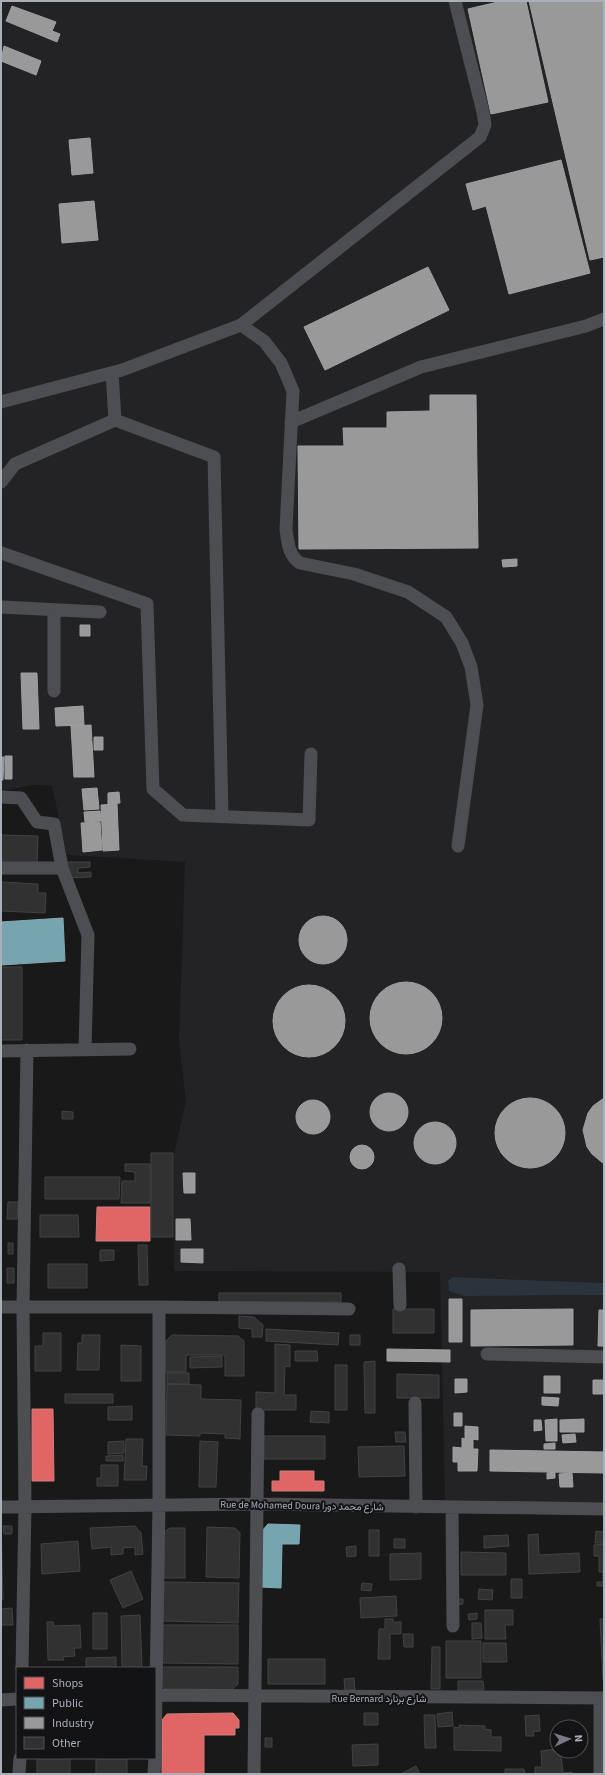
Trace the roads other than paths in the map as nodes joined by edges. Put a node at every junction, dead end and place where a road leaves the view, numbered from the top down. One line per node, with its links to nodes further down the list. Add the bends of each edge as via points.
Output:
1 (455, 1): 3 (street, via 483,112 485,125 480,137)
2 (604, 319): 7 (street, via 586,326 422,367)
3 (241, 325): 4 (street); 7 (street, via 264,341 281,363 293,391)
4 (112, 372): 5 (street); 6 (street)
5 (1, 402)
6 (115, 420): 8 (street, via 14,464); 16 (street, via 214,457)
7 (291, 422): 17 (street, via 286,528 289,550 294,558 300,563 354,574 408,592 446,617 462,643 471,667 477,705)
8 (1, 482)
9 (1, 553): 16 (street, via 147,604 153,789 183,815)
10 (1, 607): 11 (street)
11 (54, 610): 12 (street); 13 (street)
12 (100, 612)
13 (54, 691)
14 (311, 754): 16 (street, via 309,820)
15 (1, 797): 19 (street, via 21,798 37,822 54,824)
16 (222, 816)
17 (458, 846)
18 (1, 868): 19 (street)
19 (62, 868): 20 (street, via 88,935)
20 (85, 1049): 21 (street); 22 (street)
21 (130, 1049)
22 (26, 1050): 23 (street); 27 (street)
23 (1, 1051)
24 (399, 1269): 25 (street)
25 (400, 1305)
26 (1, 1306): 27 (street)
27 (23, 1307): 28 (street); 37 (street)
28 (159, 1307): 29 (street); 34 (street)
29 (349, 1309)
30 (487, 1354): 31 (street)
31 (604, 1357)
32 (415, 1403): 38 (street)
33 (258, 1414): 35 (street)
34 (159, 1504): 35 (street, Rue de Mohamed Doura شارع محمد دورا); 37 (street, Rue de Mohamed Doura شارع محمد دورا); 43 (street)
35 (258, 1504): 38 (street, Rue de Mohamed Doura شارع محمد دورا); 44 (street)
36 (1, 1507): 37 (street, Rue de Mohamed Doura شارع محمد دورا)
37 (25, 1507): 42 (street)
38 (416, 1507): 39 (street, Rue de Mohamed Doura شارع محمد دورا)
39 (452, 1507): 40 (street, Rue de Mohamed Doura شارع محمد دورا); 41 (street)
40 (604, 1509)
41 (453, 1626)
42 (22, 1667)
43 (156, 1695): 44 (street, Rue Bernard شارع برنارد)
44 (254, 1697): 45 (street, Rue Bernard شارع برنارد); 52 (street)
45 (602, 1698): 53 (street)
46 (16, 1699): 47 (street)
47 (1, 1700)
48 (20, 1759): 50 (street)
49 (155, 1759): 51 (street)
50 (19, 1774)
51 (154, 1774)
52 (254, 1774)
53 (600, 1774)

